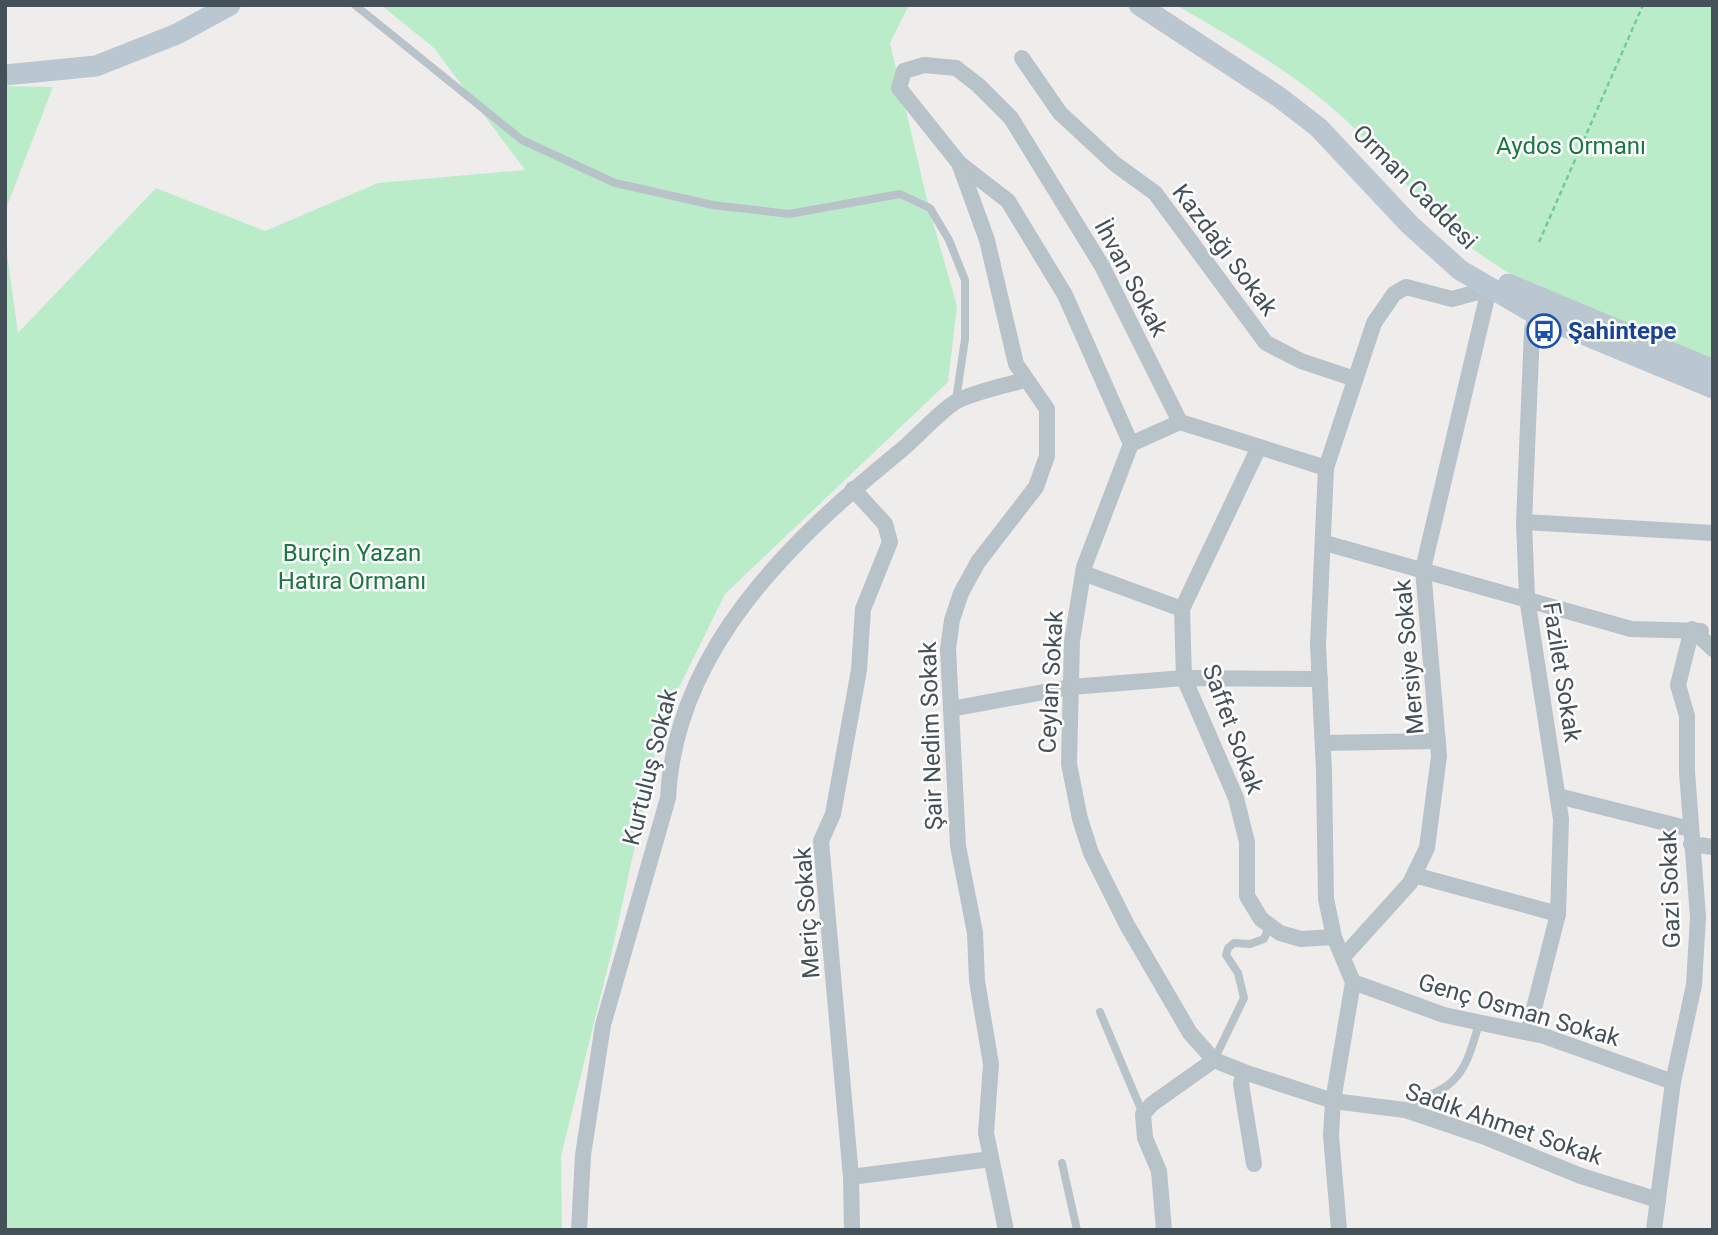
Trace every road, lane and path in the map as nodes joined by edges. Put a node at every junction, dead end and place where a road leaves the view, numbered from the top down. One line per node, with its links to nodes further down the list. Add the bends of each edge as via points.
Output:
1 (230, 5): 8 (street, via 177,34 96,66)
2 (355, 5): 17 (lane, via 522,140 615,183 713,205 789,214 900,194 930,208 950,240 965,279 965,339)
3 (1139, 5): 11 (street, Orman Caddesi, via 1318,127 1410,225 1460,270)
4 (1163, 5): 11 (street, Orman Caddesi, via 1328,118 1433,231)
5 (1643, 5): 10 (path)
6 (1022, 58): 14 (street, Kazdağı Sokak, via 1060,113 1115,164 1155,193 1266,343 1301,361)
7 (924, 65): 9 (street, Şair Nedim Sokak, via 904,71 899,88); 18 (street, İhvan Sokak, via 956,68 1011,118 1102,266)
8 (5, 75)
9 (959, 163): 15 (street, Şair Nedim Sokak, via 987,240 1016,364); 19 (street, via 1008,201 1065,295)
10 (1539, 242)
11 (1492, 283): 12 (street, Orman Caddesi); 14 (street, via 1452,299 1406,286 1394,294 1374,323); 26 (street, Mersiye Sokak)
12 (1540, 308): 13 (street, Orman Caddesi); 16 (street, Orman Caddesi); 23 (street, Fazilet Sokak, via 1532,330)
13 (1713, 370)
14 (1355, 379): 21 (street)
15 (1025, 380): 17 (street, Kurtuluş Sokak); 36 (street, Şair Nedim Sokak, via 1047,409 1047,456 1036,487 978,562 961,593 948,649)
16 (1713, 388)
17 (956, 400): 22 (street, Kurtuluş Sokak)
18 (1180, 422): 19 (street); 20 (street)
19 (1130, 444): 27 (street, Ceylan Sokak)
20 (1259, 447): 21 (street); 29 (street, Saffet Sokak)
21 (1326, 468): 25 (street)
22 (853, 489): 60 (street, Meriç Sokak, via 890,535 863,609 859,670 832,814 821,841); 62 (street, Kurtuluş Sokak, via 817,522 734,617 682,713 668,798 603,1025 585,1143)
23 (1524, 522): 24 (street); 28 (street, Fazilet Sokak)
24 (1713, 533)
25 (1325, 543): 26 (street); 34 (street)
26 (1423, 569): 28 (street); 37 (street, Mersiye Sokak)
27 (1083, 573): 29 (street); 35 (street, Ceylan Sokak, via 1072,640)
28 (1528, 598): 30 (street, via 1631,629); 39 (street, Fazilet Sokak)
29 (1182, 609): 33 (street, Saffet Sokak)
30 (1692, 629): 31 (street); 32 (street); 40 (street, Gazi Sokak, via 1678,685 1687,716)
31 (1713, 635)
32 (1713, 649)
33 (1184, 678): 34 (street); 35 (street); 44 (street, Saffet Sokak, via 1236,798 1247,842 1247,896)
34 (1320, 679): 38 (street)
35 (1071, 687): 36 (street); 51 (street, Ceylan Sokak, via 1069,764 1091,853 1190,1033)
36 (951, 709): 57 (street, Şair Nedim Sokak, via 958,846 975,933 977,981 991,1064 986,1133)
37 (1438, 741): 38 (street); 42 (street, Mersiye Sokak, via 1427,848)
38 (1323, 743): 45 (street, via 1326,899)
39 (1558, 796): 40 (street); 43 (street, Fazilet Sokak)
40 (1691, 837): 41 (street); 53 (street, Gazi Sokak, via 1698,917 1694,985)
41 (1713, 847)
42 (1414, 875): 43 (street); 46 (street, Mersiye Sokak)
43 (1558, 914): 50 (street, Fazilet Sokak)
44 (1269, 927): 45 (street, via 1301,939); 51 (lane, via 1264,939 1227,948 1244,998)
45 (1334, 937): 46 (street)
46 (1344, 956): 47 (street)
47 (1353, 982): 49 (street, Genç Osman Sokak); 54 (street)
48 (1100, 1012): 56 (lane)
49 (1479, 1024): 50 (street, Genç Osman Sokak); 55 (lane, via 1457,1077)
50 (1528, 1032): 53 (street, Genç Osman Sokak)
51 (1214, 1060): 52 (street, Ceylan Sokak); 56 (street)
52 (1244, 1072): 54 (street, Ceylan Sokak); 59 (street, via 1241,1084)
53 (1673, 1082): 61 (street, Gazi Sokak)
54 (1333, 1101): 55 (street, Sadık Ahmet Sokak); 67 (street, via 1331,1135)
55 (1405, 1110): 61 (street, Sadık Ahmet Sokak)
56 (1143, 1114): 66 (street, via 1145,1138 1159,1171)
57 (991, 1159): 60 (street); 64 (street, Şair Nedim Sokak)
58 (1062, 1164): 65 (lane)
59 (1254, 1164)
60 (852, 1177): 63 (street, Meriç Sokak)
61 (1658, 1200): 68 (street, Gazi Sokak)
62 (579, 1230)
63 (852, 1230)
64 (1006, 1230)
65 (1076, 1230)
66 (1164, 1230)
67 (1339, 1230)
68 (1654, 1230)

